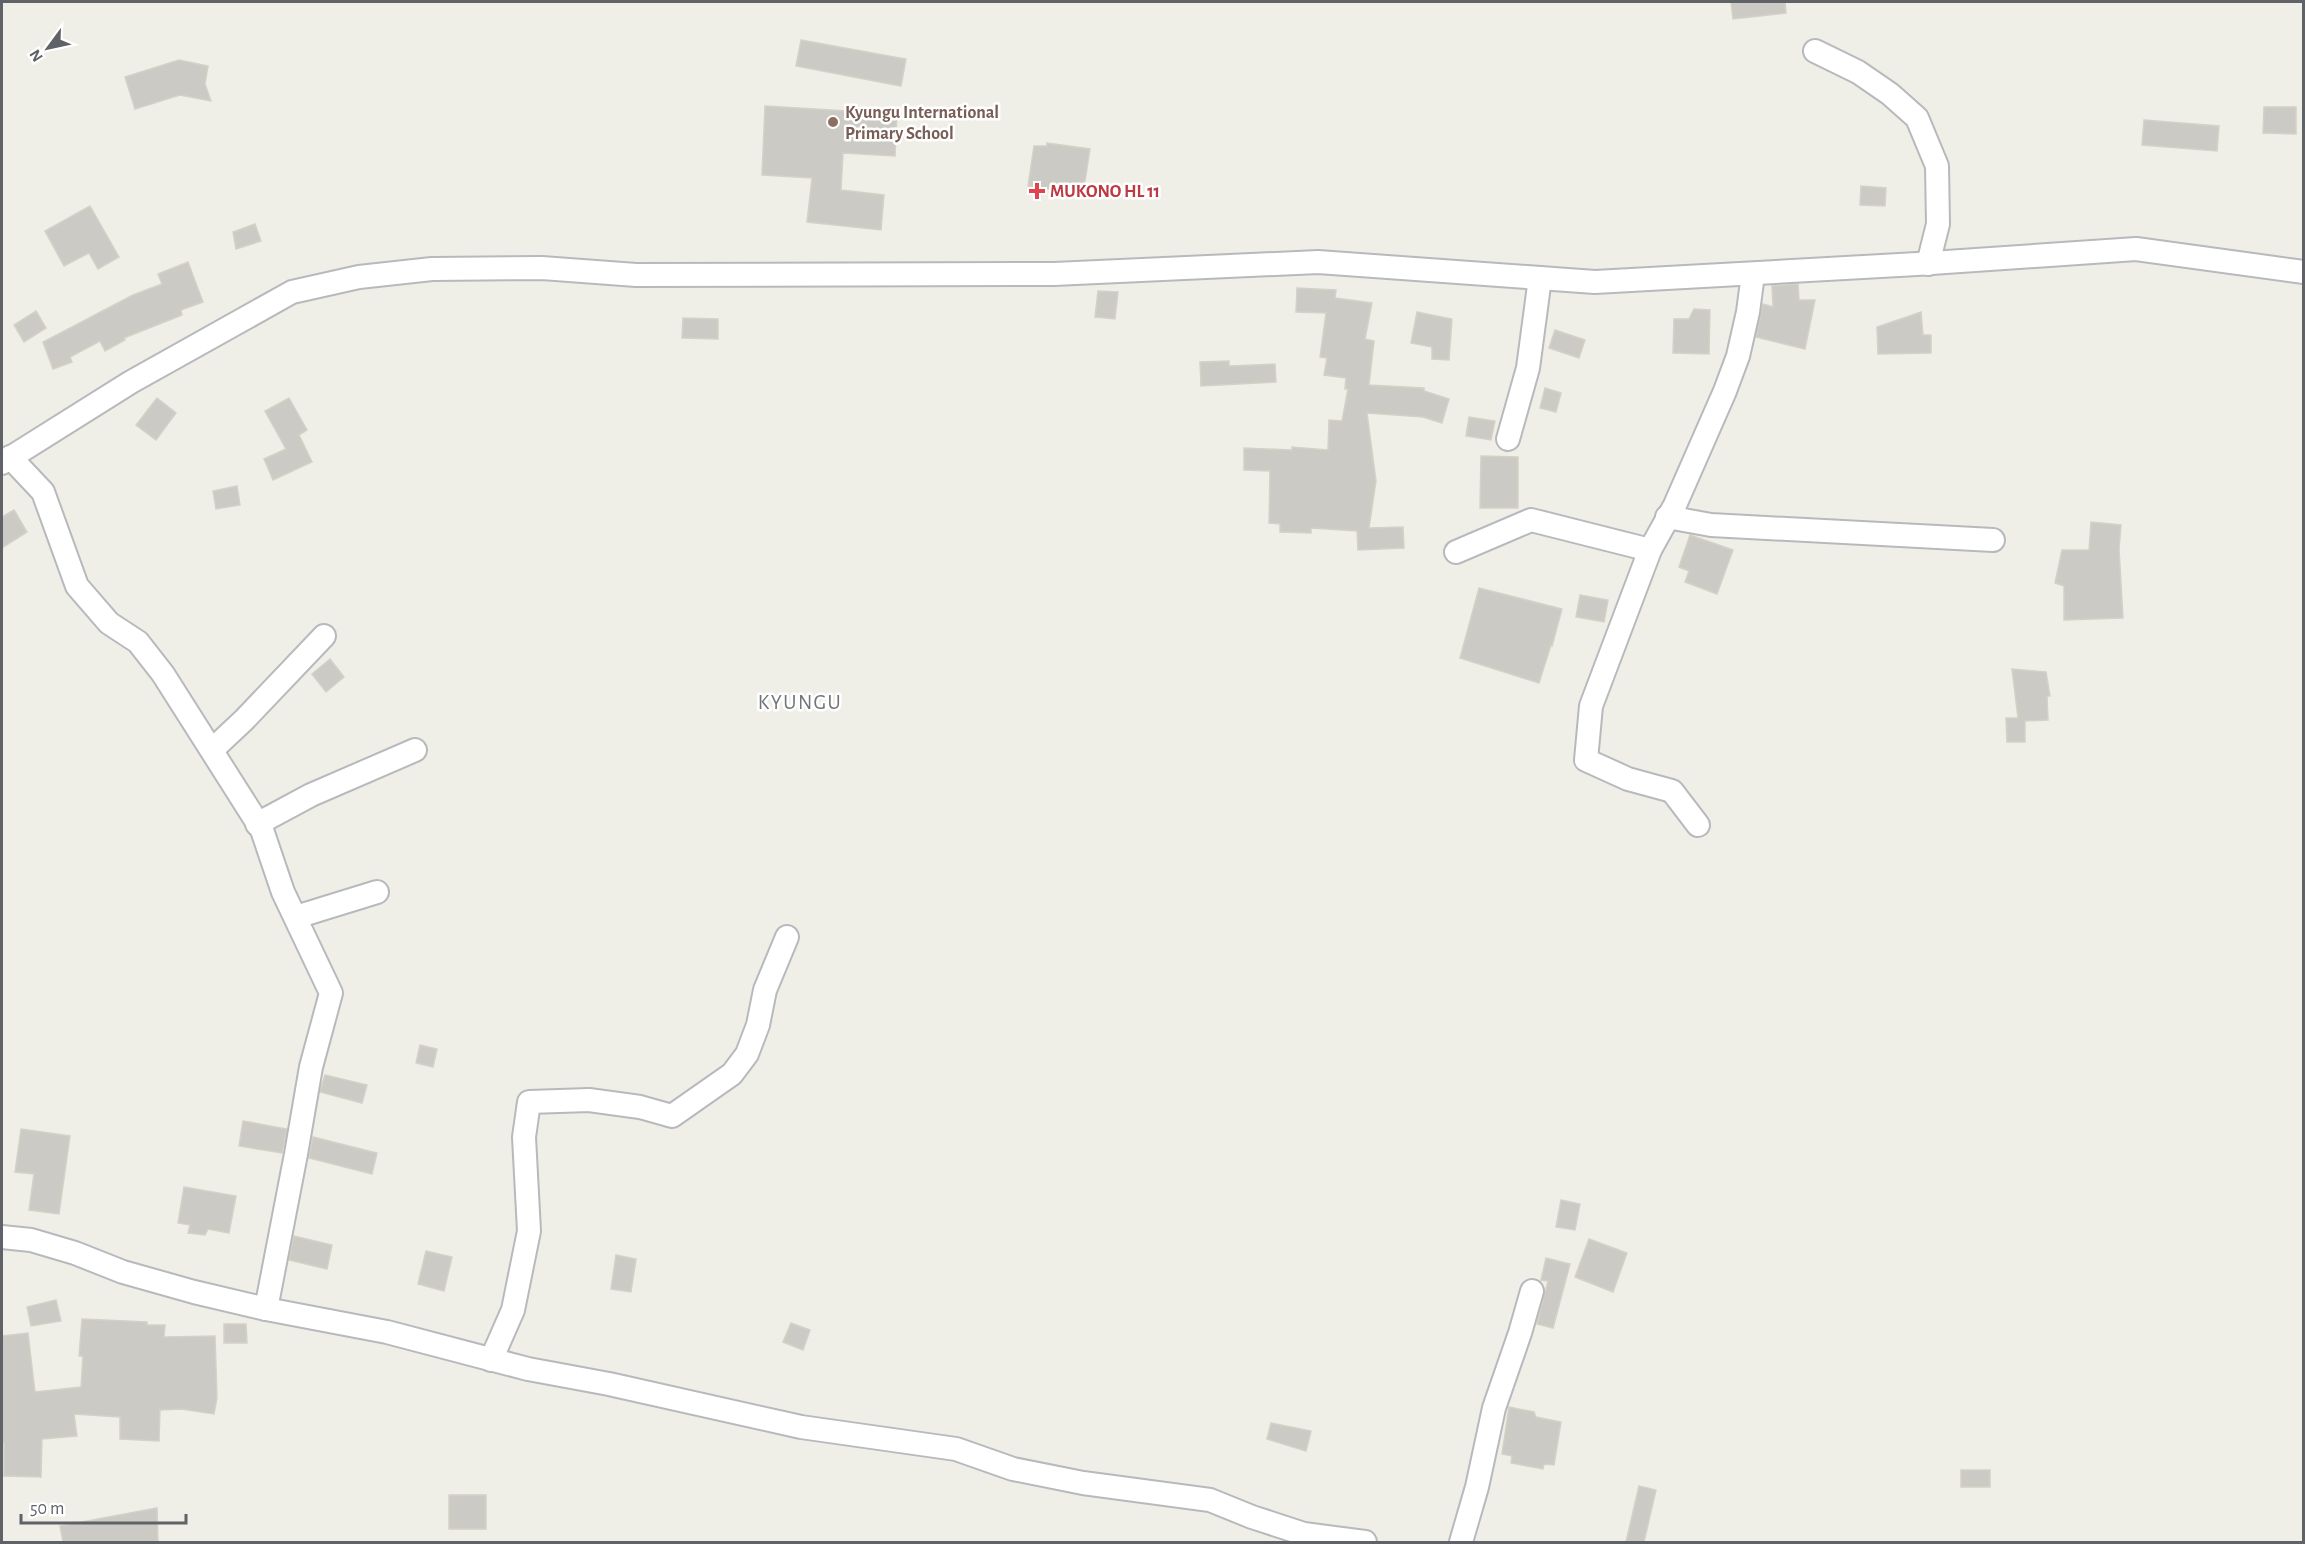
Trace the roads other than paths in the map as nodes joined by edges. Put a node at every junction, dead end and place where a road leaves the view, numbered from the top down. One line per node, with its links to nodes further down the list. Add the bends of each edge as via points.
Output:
1 (1815, 51): 2 (street, via 1858,72 1917,117 1937,166 1938,224)
2 (1928, 264): 3 (street, via 2136,249); 4 (street)
3 (2304, 272)
4 (1753, 274): 5 (street, via 1595,282); 8 (street, via 1738,356 1710,427)
5 (1540, 279): 6 (street, via 1528,368); 7 (street, via 1318,262 1054,274 636,274 542,268 432,269 359,277 292,292 131,382)
6 (1508, 439)
7 (6, 460): 13 (street, via 43,492 77,586 110,623 138,642)
8 (1667, 517): 9 (street, via 1711,525); 10 (street)
9 (1993, 540)
10 (1650, 550): 11 (street, via 1531,520); 16 (street, via 1591,706 1586,760 1628,779 1672,791)
11 (1456, 552)
12 (324, 636): 13 (street)
13 (212, 750): 15 (street)
14 (415, 750): 15 (street, via 311,795)
15 (257, 824): 18 (street)
16 (1698, 825)
17 (377, 892): 18 (street)
18 (296, 917): 22 (street, via 331,993 311,1067)
19 (787, 937): 23 (street, via 765,990 747,1054 732,1074 672,1116 589,1100 529,1102 524,1137 529,1231 513,1310)
20 (2, 1237): 22 (street, via 31,1240 123,1272)
21 (1532, 1291): 25 (street, via 1494,1408 1478,1486)
22 (266, 1309): 23 (street, via 387,1332)
23 (491, 1360): 24 (street, via 801,1427 956,1449 1013,1468 1083,1483 1210,1500 1304,1534)
24 (1365, 1542)
25 (1461, 1542)

